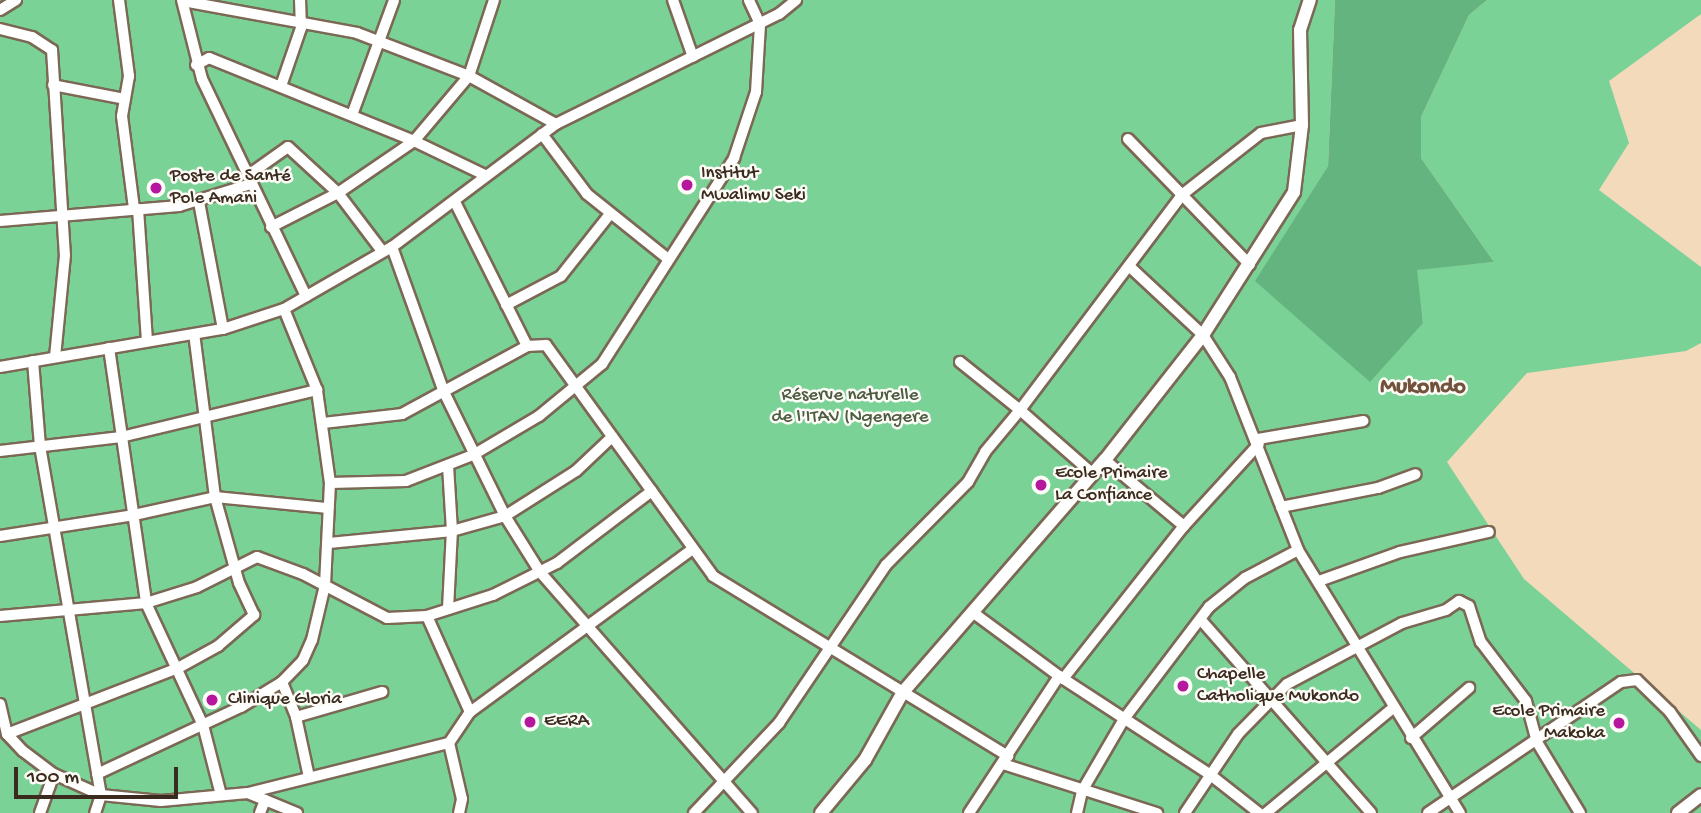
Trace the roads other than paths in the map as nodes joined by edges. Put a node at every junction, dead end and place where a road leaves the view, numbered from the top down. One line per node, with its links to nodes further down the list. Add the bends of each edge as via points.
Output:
1 (16, 0): 11 (street)
2 (119, 0): 21 (street, via 128,76)
3 (300, 0): 12 (street)
4 (394, 0): 15 (street)
5 (494, 0): 18 (street)
6 (673, 0): 16 (street)
7 (749, 0): 13 (street)
8 (796, 0): 13 (street)
9 (1310, 0): 24 (street, via 1300,30)
10 (183, 1): 12 (street); 17 (street)
11 (0, 10)
12 (300, 22): 15 (street); 20 (street)
13 (760, 24): 16 (street); 40 (street, via 756,92 734,159)
14 (0, 29): 19 (street, via 32,37 52,50)
15 (382, 41): 18 (street); 22 (street)
16 (694, 57): 23 (street)
17 (196, 65): 20 (street, via 209,58); 29 (street)
18 (469, 76): 23 (street); 27 (street)
19 (53, 85): 21 (street); 36 (street)
20 (281, 86): 22 (street)
21 (125, 99): 34 (street, via 122,116)
22 (352, 115): 27 (street)
23 (556, 124): 25 (street)
24 (1303, 125): 31 (street, via 1261,133); 41 (street, via 1294,192)
25 (542, 134): 28 (street); 35 (street, via 587,194)
26 (1128, 139): 31 (street)
27 (414, 141): 28 (street); 30 (street)
28 (485, 176): 33 (street)
29 (249, 180): 30 (street, via 288,147); 32 (street); 38 (street)
30 (338, 193): 38 (street); 39 (street)
31 (1183, 194): 41 (street); 42 (street)
32 (199, 202): 34 (street); 46 (street)
33 (455, 202): 39 (street); 44 (street)
34 (136, 209): 36 (street); 49 (street)
35 (610, 214): 40 (street); 44 (street, via 561,276)
36 (64, 215): 37 (street); 52 (street)
37 (0, 221)
38 (271, 227): 43 (street)
39 (387, 249): 43 (street); 58 (street)
40 (667, 258): 56 (street, via 602,364)
41 (1250, 265): 48 (street)
42 (1129, 266): 48 (street); 59 (street)
43 (306, 296): 45 (street)
44 (506, 305): 50 (street)
45 (284, 309): 46 (street); 57 (street)
46 (223, 329): 47 (street)
47 (194, 334): 49 (street); 60 (street)
48 (1203, 335): 65 (street, via 1230,377); 69 (street)
49 (147, 341): 51 (street)
50 (527, 346): 56 (street, via 546,345); 58 (street)
51 (109, 348): 52 (street); 63 (street)
52 (55, 357): 53 (street)
53 (33, 360): 55 (street); 66 (street)
54 (960, 362): 59 (street)
55 (0, 367)
56 (574, 388): 64 (street); 68 (street, via 503,440)
57 (317, 390): 60 (street); 62 (street)
58 (444, 392): 62 (street, via 401,414); 68 (street)
59 (1020, 410): 71 (street); 101 (street, via 985,452 968,482 886,565)
60 (204, 419): 63 (street); 75 (street)
61 (1363, 421): 65 (street)
62 (323, 423): 73 (street)
63 (121, 436): 66 (street); 78 (street)
64 (612, 437): 74 (street); 79 (street, via 576,471)
65 (1259, 442): 76 (street); 80 (street)
66 (40, 446): 67 (street); 81 (street)
67 (0, 451)
68 (473, 455): 70 (street); 79 (street)
69 (1105, 460): 71 (street); 80 (street)
70 (448, 466): 73 (street, via 406,481); 82 (street)
71 (1093, 474): 95 (street)
72 (1416, 474): 76 (street, via 1378,488)
73 (330, 483): 77 (street)
74 (652, 491): 86 (street); 89 (street, via 590,542)
75 (215, 497): 77 (street); 78 (street); 88 (street)
76 (1281, 507): 87 (street)
77 (328, 508): 85 (street)
78 (134, 515): 81 (street); 92 (street)
79 (505, 516): 82 (street); 89 (street)
80 (1184, 526): 103 (street)
81 (54, 529): 84 (street); 93 (street)
82 (452, 531): 85 (street); 94 (street)
83 (1489, 532): 90 (street, via 1400,552)
84 (0, 536)
85 (329, 542): 91 (street)
86 (693, 549): 99 (street); 101 (street, via 724,584)
87 (1297, 550): 90 (street); 98 (street, via 1225,592)
88 (237, 566): 91 (street, via 257,557); 92 (street, via 197,587); 102 (street, via 239,583 254,615 218,646)
89 (540, 572): 94 (street); 99 (street)
90 (1319, 581): 100 (street)
91 (325, 585): 97 (street, via 387,618); 104 (street, via 307,652)
92 (146, 603): 93 (street); 102 (street)
93 (66, 608): 96 (street); 110 (street)
94 (448, 610): 97 (street)
95 (975, 614): 103 (street); 107 (street)
96 (0, 616)
97 (427, 616): 112 (street)
98 (1201, 620): 108 (street); 114 (street)
99 (587, 626): 112 (street); 128 (street)
100 (1355, 646): 108 (street); 111 (street); 119 (street, via 1459,601 1469,606 1481,642 1526,701)
101 (833, 647): 107 (street); 128 (street, via 779,723)
102 (178, 668): 110 (street); 116 (street)
103 (1061, 678): 114 (street); 122 (street)
104 (282, 682): 113 (street); 116 (street)
105 (1469, 688): 118 (street)
106 (382, 692): 113 (street)
107 (904, 692): 122 (street); 145 (street, via 865,760)
108 (1272, 697): 123 (street); 124 (street)
109 (0, 705): 115 (street)
110 (85, 706): 117 (street); 126 (street)
111 (1393, 708): 118 (street); 123 (street)
112 (470, 712): 120 (street)
113 (296, 717): 127 (street)
114 (1124, 719): 124 (street); 129 (street)
115 (1, 720): 117 (street)
116 (204, 725): 126 (street); 132 (street)
117 (7, 734): 125 (street)
118 (1411, 738): 134 (street)
119 (1537, 741): 121 (street, via 1621,682 1637,680 1670,712); 134 (street); 155 (street)
120 (449, 743): 127 (street); 142 (street, via 462,799)
121 (1701, 756)
122 (1005, 760): 129 (street); 146 (street)
123 (1323, 762): 151 (street); 152 (street)
124 (1208, 773): 149 (street); 150 (street)
125 (54, 774): 131 (street); 137 (street)
126 (97, 774): 131 (street)
127 (309, 777): 130 (street)
128 (724, 780): 143 (street); 144 (street)
129 (1082, 791): 147 (street); 148 (street)
130 (248, 793): 132 (street); 135 (street)
131 (101, 795): 136 (street); 138 (street)
132 (221, 795): 136 (street)
133 (1701, 795): 156 (street)
134 (1447, 797): 153 (street); 154 (street)
135 (265, 800): 140 (street); 141 (street)
136 (153, 801): 139 (street)
137 (40, 813)
138 (95, 813)
139 (156, 813)
140 (260, 813)
141 (297, 813)
142 (459, 813)
143 (694, 813)
144 (752, 813)
145 (821, 813)
146 (969, 813)
147 (1077, 813)
148 (1157, 813)
149 (1185, 813)
150 (1259, 813)
151 (1266, 813)
152 (1371, 813)
153 (1428, 813)
154 (1460, 813)
155 (1580, 813)
156 (1678, 813)

